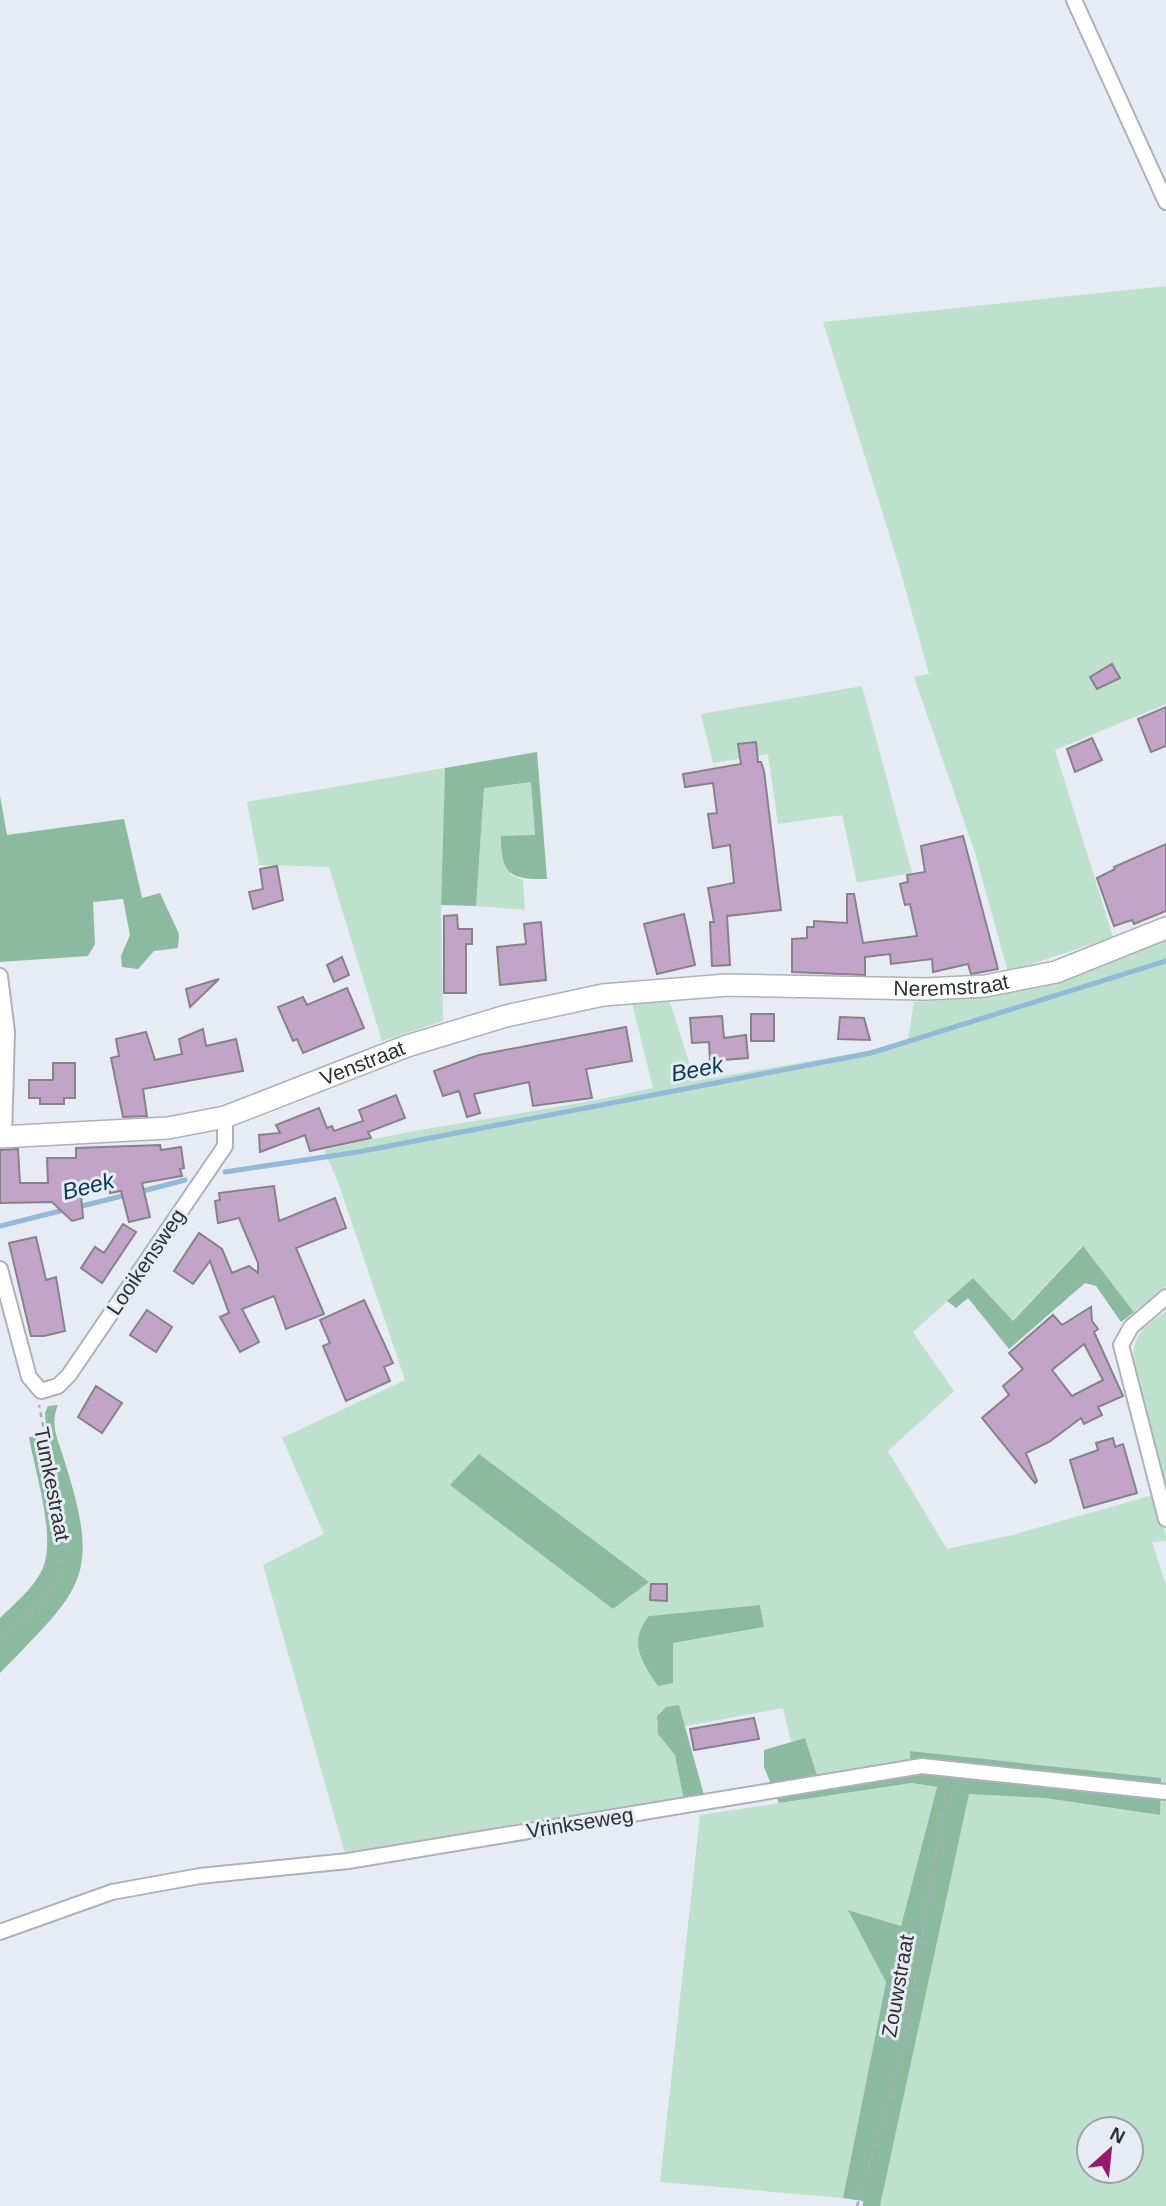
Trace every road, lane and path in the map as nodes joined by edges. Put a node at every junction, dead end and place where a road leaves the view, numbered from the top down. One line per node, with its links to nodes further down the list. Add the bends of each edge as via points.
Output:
1 (1074, 0): 2 (street)
2 (1166, 202)
3 (1166, 928): 5 (street, Neremstraat, via 1056,972 985,986)
4 (0, 976): 7 (street, via 7,1032)
5 (727, 985): 6 (street, Venstraat, via 603,995 506,1016 407,1046)
6 (225, 1117): 7 (street, Venstraat, via 168,1128); 10 (street, Looikensweg, via 225,1146 69,1375 58,1386)
7 (2, 1137)
8 (0, 1269): 10 (street, via 29,1377)
9 (1166, 1297): 11 (street, via 1131,1327 1121,1345)
10 (41, 1391): 12 (path, Tumkestraat, via 38,1411 66,1539 62,1566 52,1594)
11 (1166, 1520)
12 (0, 1639)
13 (961, 1770): 14 (street, Vrinkseweg); 15 (street, Vrinkseweg, via 922,1766 348,1861 200,1876 111,1892); 16 (path, Zouwstraat, via 942,1817 903,2051)
14 (1166, 1792)
15 (0, 1932)
16 (857, 2206)

